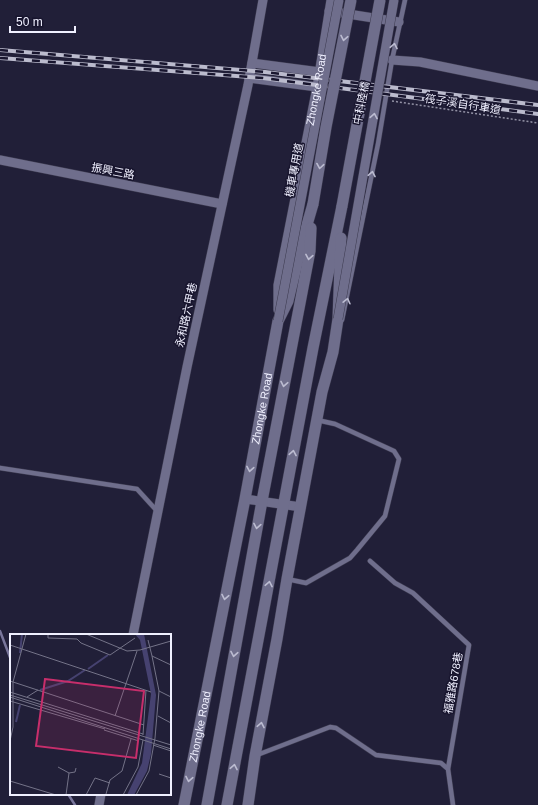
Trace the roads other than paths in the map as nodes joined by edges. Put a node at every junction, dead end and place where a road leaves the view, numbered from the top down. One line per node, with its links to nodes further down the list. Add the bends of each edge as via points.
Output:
1 (263, 0): 11 (street, 永和路六甲巷)
2 (331, 0): 8 (street, Zhongke Road)
3 (339, 0): 21 (street, 機車專用道, bridge)
4 (351, 0): 18 (street, one-way to 18, bridge)
5 (380, 0): 19 (street, 中科陸橋, bridge)
6 (394, 0): 20 (street, one-way to 6, bridge)
7 (404, 0): 9 (lane)
8 (329, 11): 9 (street); 12 (street, Zhongke Road)
9 (399, 22): 10 (lane, one-way to 9)
10 (392, 60): 14 (street, via 420,62); 22 (lane, one-way to 10, via 352,279)
11 (252, 63): 12 (street); 13 (street, 永和路六甲巷)
12 (320, 72): 15 (street, Zhongke Road)
13 (249, 78): 15 (street); 17 (street, 永和路六甲巷)
14 (538, 86)
15 (317, 87): 21 (street, Zhongke Road, via 278,284)
16 (0, 160): 17 (street, 振興三路)
17 (222, 204): 29 (street, 永和路六甲巷)
18 (313, 204): 21 (street, via 288,301); 26 (street, Zhongke Road, one-way to 26, via 310,252)
19 (342, 206): 20 (street); 27 (street, one-way to 19)
20 (338, 319): 22 (street)
21 (278, 321): 25 (street, Zhongke Road, one-way to 25)
22 (333, 352): 23 (street)
23 (317, 420): 28 (street); 31 (lane, via 335,424 394,451 399,459 385,516 358,550 350,558 306,583)
24 (0, 468): 29 (lane, via 137,489)
25 (245, 498): 26 (street); 37 (street, Zhongke Road, one-way to 37)
26 (262, 501): 27 (street); 38 (street, Zhongke Road, one-way to 38)
27 (284, 505): 28 (street); 39 (street, one-way to 27)
28 (301, 507): 31 (street)
29 (158, 512): 32 (street, 永和路六甲巷)
30 (370, 561): 34 (lane, 福雅路678巷, via 395,583 414,593 469,645)
31 (287, 580): 33 (street, one-way to 31)
32 (133, 634)
33 (255, 756): 34 (lane, via 330,727 336,728 376,755 441,763); 40 (street)
34 (448, 769): 41 (lane, 福雅路678巷)
35 (101, 795): 36 (street)
36 (99, 805)
37 (184, 805)
38 (207, 805)
39 (227, 805)
40 (248, 805)
41 (453, 805)

